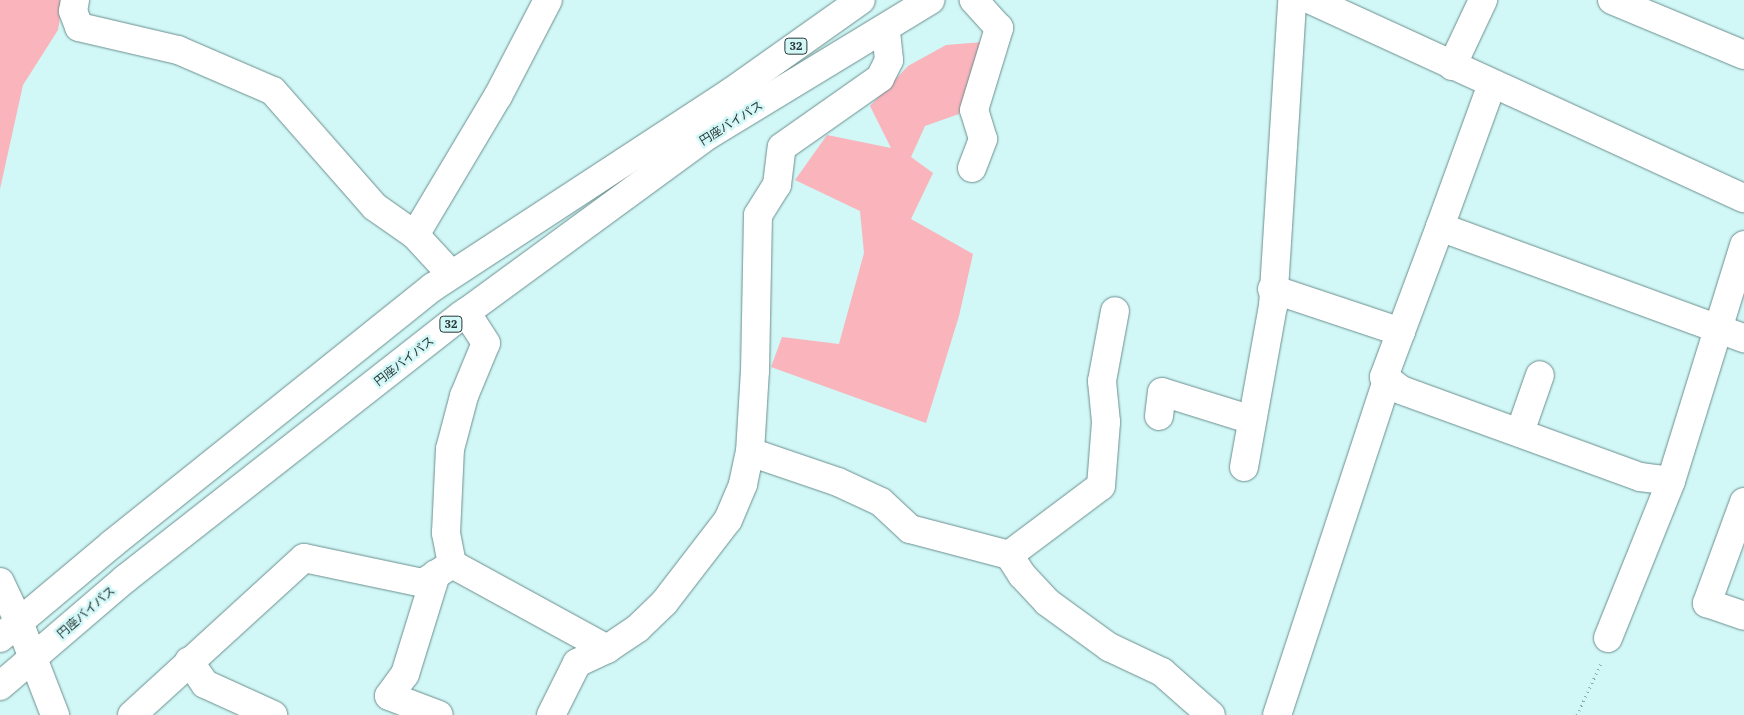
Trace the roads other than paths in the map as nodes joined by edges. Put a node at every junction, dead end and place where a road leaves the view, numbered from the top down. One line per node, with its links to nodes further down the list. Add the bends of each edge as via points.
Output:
1 (75, 0): 17 (main road, via 73,11 79,27 178,50 273,91 375,207)
2 (548, 0): 17 (main road, via 498,96)
3 (930, 0): 10 (main road, 円座バイパス / 32)
4 (974, 0): 14 (main road, via 999,28 974,110 983,139)
5 (1292, 0): 20 (main road)
6 (1311, 0): 12 (main road)
7 (1483, 0): 12 (main road)
8 (1612, 0): 11 (main road)
9 (852, 3): 19 (main road, 円座バイパス / 32, via 731,92)
10 (886, 29): 22 (main road, 円座バイパス / 32, via 710,134); 31 (main road, via 889,60 880,78 782,147 777,184 758,215 756,371)
11 (1744, 55)
12 (1452, 66): 13 (main road)
13 (1492, 84): 15 (main road); 16 (main road)
14 (972, 168)
15 (1744, 198)
16 (1440, 227): 23 (main road); 24 (main road)
17 (415, 235): 19 (main road)
18 (1744, 245): 23 (main road)
19 (451, 274): 40 (main road, 円座バイパス / 32, via 112,544)
20 (1272, 289): 24 (main road); 29 (main road, via 1272,306)
21 (1115, 311): 36 (main road, via 1102,381 1106,422 1101,486)
22 (466, 312): 37 (main road, via 486,343 464,396 450,449); 43 (main road, 円座バイパス / 32, via 125,579)
23 (1717, 328): 25 (main road); 33 (main road)
24 (1401, 332): 27 (main road, via 1384,378)
25 (1744, 338)
26 (1540, 375): 30 (main road)
27 (1387, 380): 30 (main road, via 1400,390); 52 (main road)
28 (1159, 416): 29 (main road, via 1162,392)
29 (1252, 420): 32 (main road)
30 (1520, 432): 33 (main road, via 1640,477)
31 (750, 452): 36 (main road, via 838,482 881,502 910,529); 42 (main road, via 743,484 728,520 664,603 638,628)
32 (1244, 467)
33 (1671, 481): 41 (main road)
34 (1744, 502): 35 (main road)
35 (1738, 540): 39 (main road, via 1707,603)
36 (1009, 555): 51 (main road, via 1047,602 1109,647 1162,672)
37 (444, 569): 42 (main road); 44 (main road, via 423,583 304,558); 49 (main road, via 405,674 389,696)
38 (0, 582): 40 (main road)
39 (1744, 616)
40 (10, 630): 43 (main road)
41 (1608, 638)
42 (607, 649): 50 (main road, via 577,663)
43 (34, 658): 45 (main road, 円座バイパス / 32); 46 (main road)
44 (189, 661): 47 (main road); 48 (main road, via 205,684)
45 (0, 686)
46 (55, 715)
47 (132, 715)
48 (273, 715)
49 (439, 715)
50 (550, 715)
51 (1211, 715)
52 (1277, 715)

